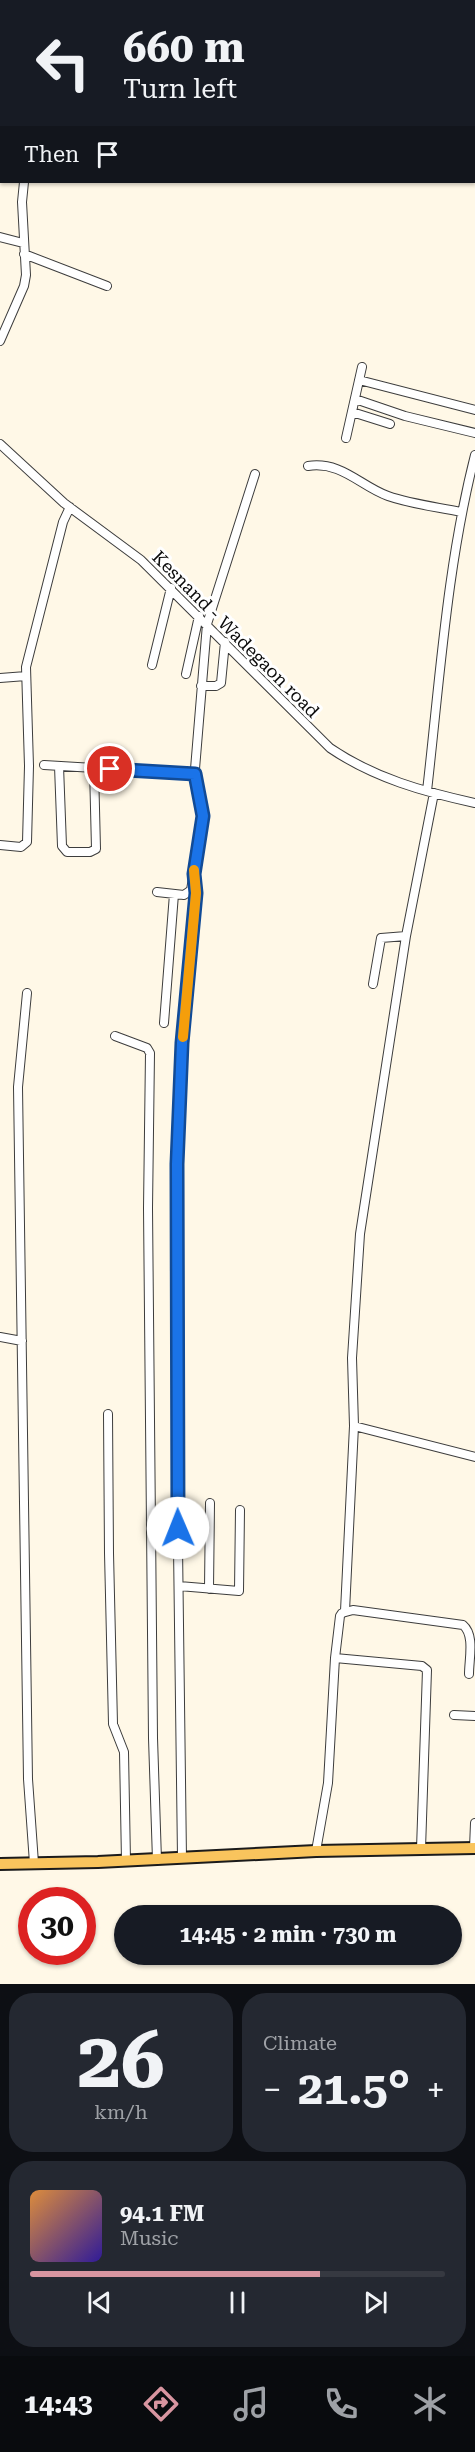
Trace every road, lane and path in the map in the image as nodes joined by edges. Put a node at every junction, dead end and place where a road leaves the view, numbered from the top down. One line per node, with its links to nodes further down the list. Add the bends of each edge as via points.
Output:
1 (24, 183): 3 (street)
2 (0, 237): 3 (street)
3 (24, 243): 4 (street)
4 (24, 254): 5 (street); 6 (street, via 24,286)
5 (107, 286)
6 (0, 341)
7 (362, 367): 8 (street)
8 (360, 380): 9 (street); 10 (street)
9 (355, 399): 11 (street); 13 (street)
10 (475, 410)
11 (352, 412): 12 (street); 14 (street)
12 (390, 423)
13 (475, 433)
14 (346, 438)
15 (0, 444): 19 (street, Kesnand - Wadegaon road)
16 (475, 455): 20 (street)
17 (308, 466): 20 (street, via 340,469 388,496)
18 (255, 474): 23 (street)
19 (70, 507): 21 (street, Kesnand - Wadegaon road, via 141,560); 27 (street)
20 (461, 512): 34 (street, via 445,615)
21 (171, 588): 22 (street, Kesnand - Wadegaon road); 25 (street)
22 (199, 616): 23 (street, Kesnand - Wadegaon road); 26 (street)
23 (207, 624): 24 (street, Kesnand - Wadegaon road); 29 (street)
24 (225, 642): 29 (street, via 220,683); 34 (street, Kesnand - Wadegaon road, via 330,748 371,772)
25 (152, 665)
26 (186, 674)
27 (26, 676): 28 (street); 36 (street, via 27,842 21,847)
28 (0, 678)
29 (201, 686): 33 (street)
30 (44, 765): 31 (street)
31 (59, 766): 32 (street); 32 (street, via 62,846 67,852 96,849)
32 (94, 768): 33 (street)
33 (195, 774): 37 (street, via 203,816)
34 (431, 792): 35 (street, Kesnand - Wadegaon road); 40 (street)
35 (475, 803)
36 (0, 845)
37 (194, 874): 39 (street, via 189,893); 52 (street, via 196,893 182,1043 177,1164)
38 (157, 892): 39 (street)
39 (174, 894): 43 (street)
40 (406, 936): 41 (street, via 381,938); 48 (street, via 360,1234 352,1358)
41 (373, 984)
42 (27, 993): 46 (street, via 18,1087)
43 (164, 1023)
44 (115, 1036): 64 (street, via 147,1048 150,1053 148,1208)
45 (0, 1337): 46 (street)
46 (22, 1341): 66 (street, via 28,1779)
47 (108, 1414): 65 (street, via 113,1724 124,1752)
48 (354, 1426): 49 (street); 54 (street)
49 (475, 1457)
50 (210, 1503): 53 (street)
51 (240, 1510): 53 (street, via 240,1590)
52 (179, 1586): 53 (street); 63 (street)
53 (209, 1589)
54 (345, 1611): 55 (street, via 340,1616); 56 (street, via 463,1624 470,1638)
55 (335, 1658): 61 (street, via 422,1666 427,1670); 62 (street, via 329,1773)
56 (469, 1674)
57 (454, 1715): 58 (street)
58 (475, 1716)
59 (475, 1823): 60 (street)
60 (474, 1848): 61 (main road)
61 (421, 1849): 62 (main road)
62 (316, 1851): 63 (main road)
63 (182, 1858): 64 (main road)
64 (157, 1860): 65 (main road)
65 (126, 1861): 66 (main road)
66 (34, 1863): 67 (main road)
67 (0, 1864)

